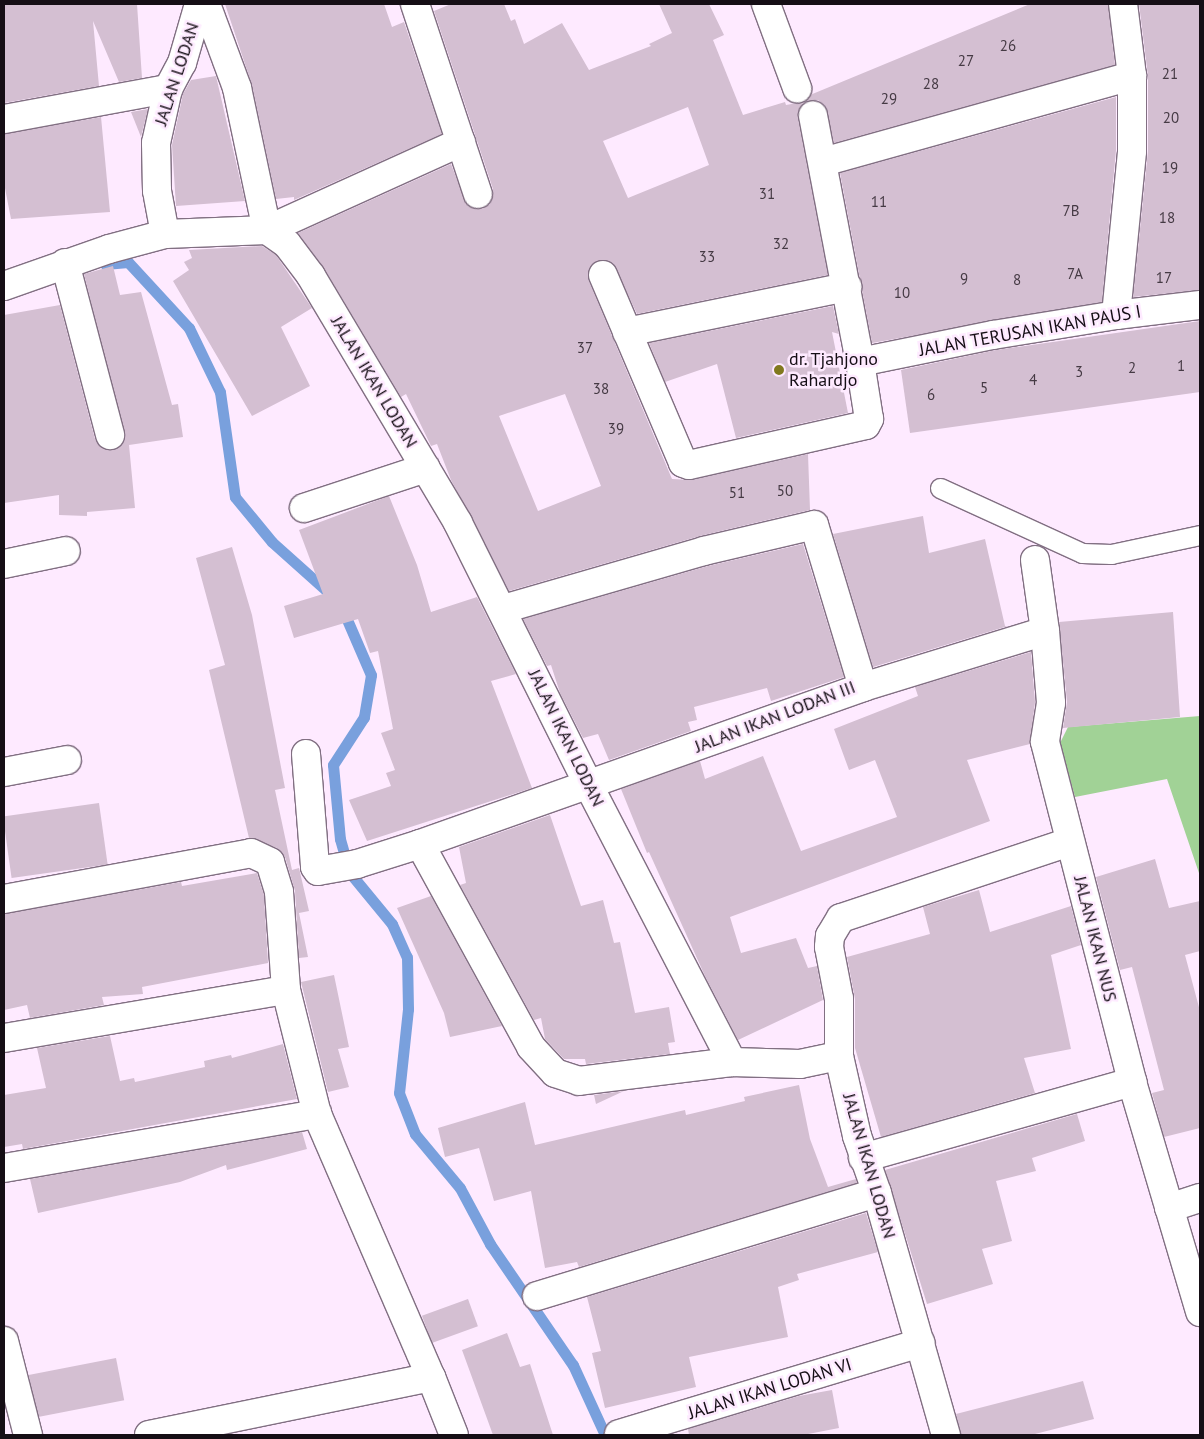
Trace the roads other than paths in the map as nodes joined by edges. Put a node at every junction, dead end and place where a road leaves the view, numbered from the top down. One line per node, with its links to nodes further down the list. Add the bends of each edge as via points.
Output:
1 (199, 4): 8 (street, JALAN LODAN, via 182,63)
2 (206, 4): 14 (street, JALAN LODAN, via 237,88)
3 (415, 4): 11 (street)
4 (766, 4): 7 (street)
5 (1123, 4): 6 (street)
6 (1132, 76): 12 (street); 21 (street, via 1132,151)
7 (797, 88)
8 (168, 89): 10 (street); 15 (street, JALAN LODAN, via 156,143 157,191)
9 (812, 115): 12 (street)
10 (4, 119)
11 (461, 142): 13 (street); 14 (street)
12 (823, 162): 19 (street)
13 (478, 194)
14 (268, 230): 15 (street); 25 (street, JALAN IKAN LODAN, via 287,244 310,276)
15 (165, 234): 16 (street)
16 (67, 274): 18 (street); 24 (street)
17 (603, 275): 22 (street)
18 (4, 286)
19 (847, 287): 22 (street); 23 (street)
20 (1200, 305): 21 (street, JALAN TERUSAN IKAN PAUS I)
21 (1116, 314): 23 (street, JALAN TERUSAN IKAN PAUS I)
22 (627, 332): 23 (street, via 678,458 689,465 866,424)
23 (860, 362)
24 (110, 435)
25 (426, 468): 27 (street); 32 (street, JALAN IKAN LODAN)
26 (940, 488): 28 (lane, via 1082,553 1111,554)
27 (304, 508)
28 (1200, 534)
29 (66, 551): 31 (street)
30 (1035, 560): 33 (street, JALAN IKAN NUS)
31 (4, 564)
32 (503, 609): 34 (street, JALAN IKAN LODAN III, via 704,551 814,526); 38 (street, JALAN IKAN LODAN)
33 (1046, 631): 34 (street); 39 (street, JALAN IKAN NUS, via 1051,703 1045,742)
34 (862, 687): 38 (street, JALAN IKAN LODAN III)
35 (306, 754): 40 (street, JALAN IKAN LODAN III, via 315,867 318,871 357,864)
36 (67, 760): 37 (street)
37 (4, 772)
38 (589, 786): 40 (street, JALAN IKAN LODAN III); 45 (street, JALAN IKAN LODAN)
39 (1070, 842): 44 (street, JALAN IKAN LODAN, via 841,918 830,936 829,947 839,999); 46 (street, JALAN IKAN NUS)
40 (420, 844): 45 (street, via 531,1047 555,1073 579,1082)
41 (4, 899): 42 (street, via 251,853 260,855 270,862 279,892)
42 (286, 990): 43 (street); 47 (street)
43 (4, 1038)
44 (839, 1056): 45 (street, via 800,1064); 48 (street, JALAN IKAN LODAN)
45 (732, 1062)
46 (1132, 1082): 48 (street); 52 (street, JALAN IKAN NUS)
47 (317, 1114): 49 (street); 57 (street)
48 (863, 1158): 50 (street, JALAN IKAN LODAN)
49 (4, 1168)
50 (877, 1193): 53 (street); 55 (street, JALAN IKAN LODAN)
51 (1200, 1198): 52 (street)
52 (1169, 1208): 54 (street, JALAN IKAN NUS)
53 (537, 1296)
54 (1200, 1312)
55 (921, 1343): 58 (street, JALAN IKAN LODAN VI); 62 (street, JALAN IKAN LODAN)
56 (5, 1347): 59 (street)
57 (432, 1377): 60 (street); 61 (street)
58 (619, 1434)
59 (28, 1435)
60 (149, 1435)
61 (454, 1435)
62 (946, 1435)

